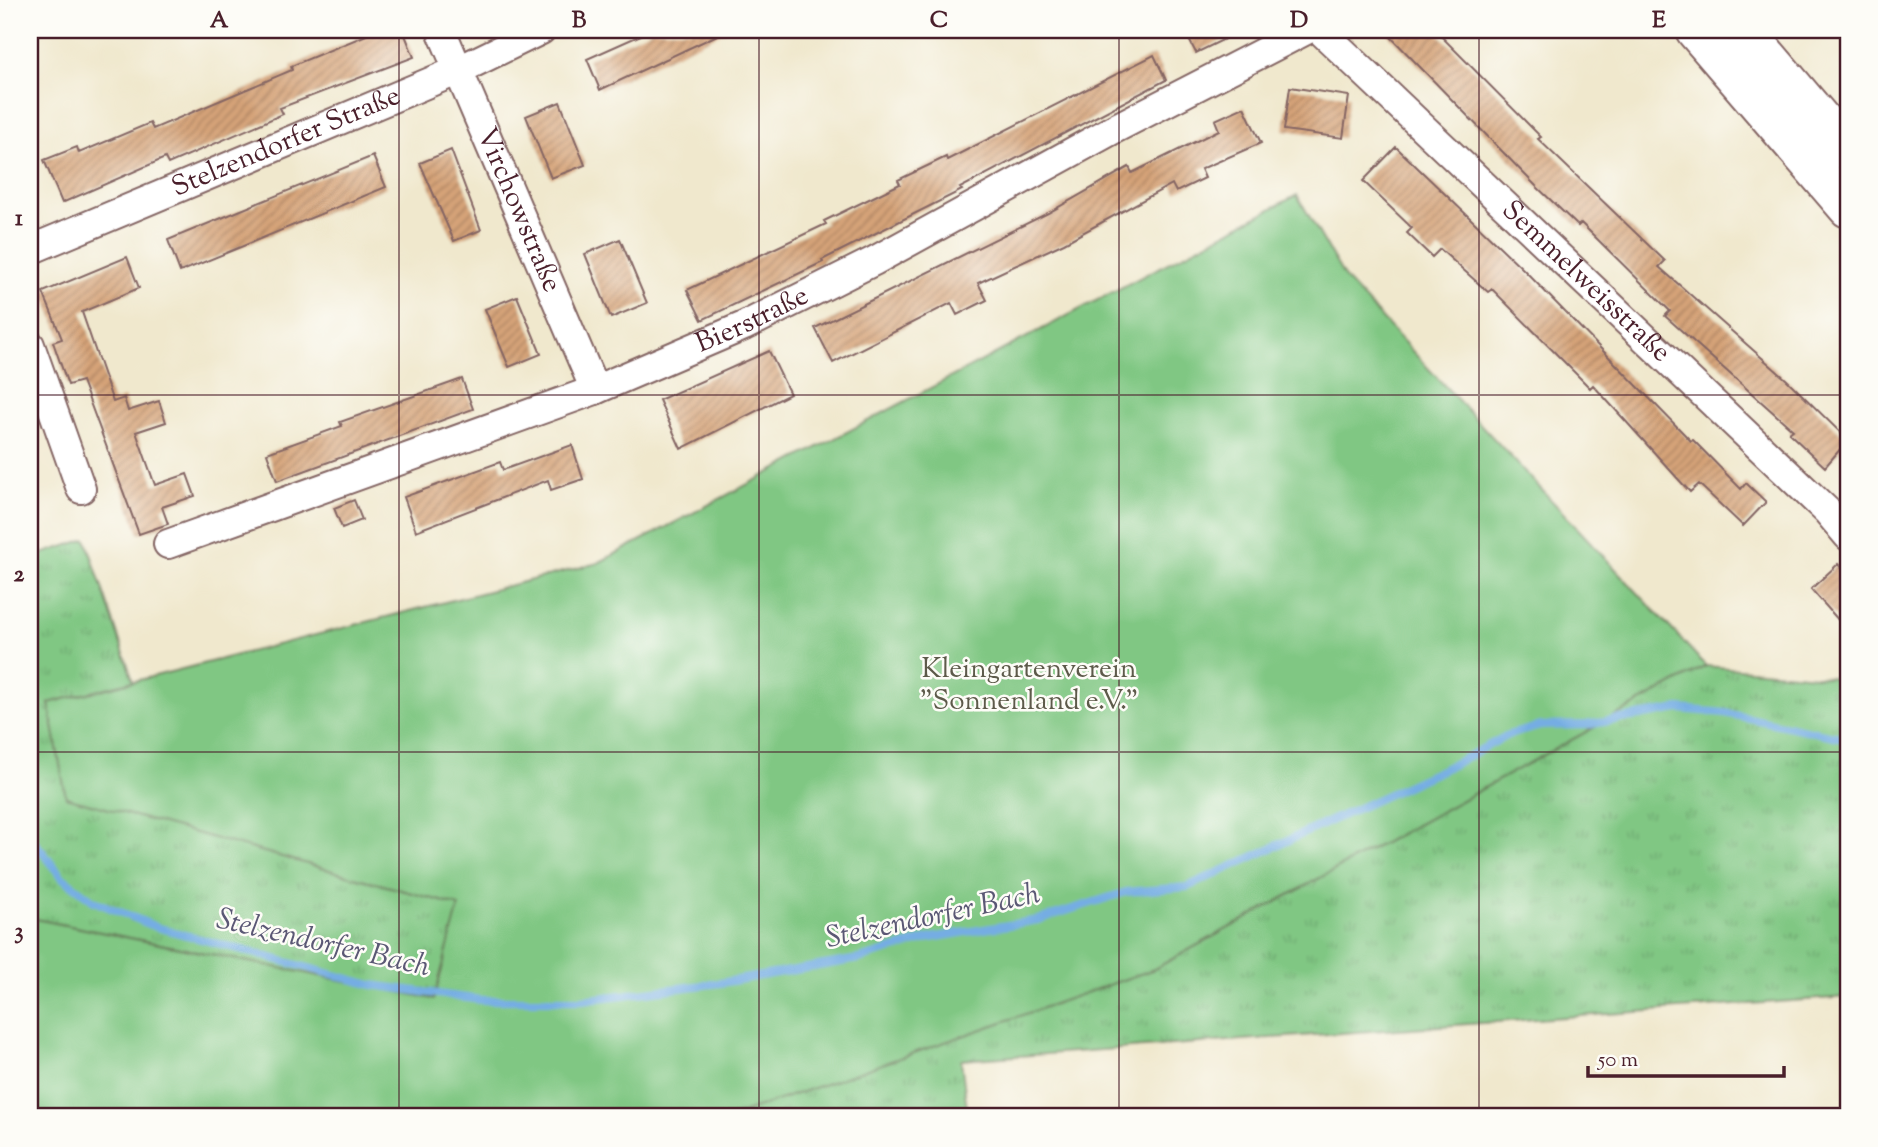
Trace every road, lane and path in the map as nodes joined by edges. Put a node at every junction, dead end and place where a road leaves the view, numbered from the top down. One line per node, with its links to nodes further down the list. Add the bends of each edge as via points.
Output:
1 (441, 30): 7 (street, Virchowstraße)
2 (541, 30): 7 (street, Stelzendorfer Straße)
3 (1306, 30): 12 (street, Bierstraße, via 874,261 744,326)
4 (1320, 30): 14 (street, Semmelweisstraße, via 1827,511)
5 (1695, 30): 9 (highway)
6 (1745, 30): 8 (highway)
7 (459, 70): 10 (street, Stelzendorfer Straße); 12 (street, Virchowstraße)
8 (1848, 151)
9 (1848, 208)
10 (30, 250)
11 (30, 345): 13 (street)
12 (596, 390): 15 (street, Bierstraße)
13 (81, 489)
14 (1848, 536)
15 (168, 544)

